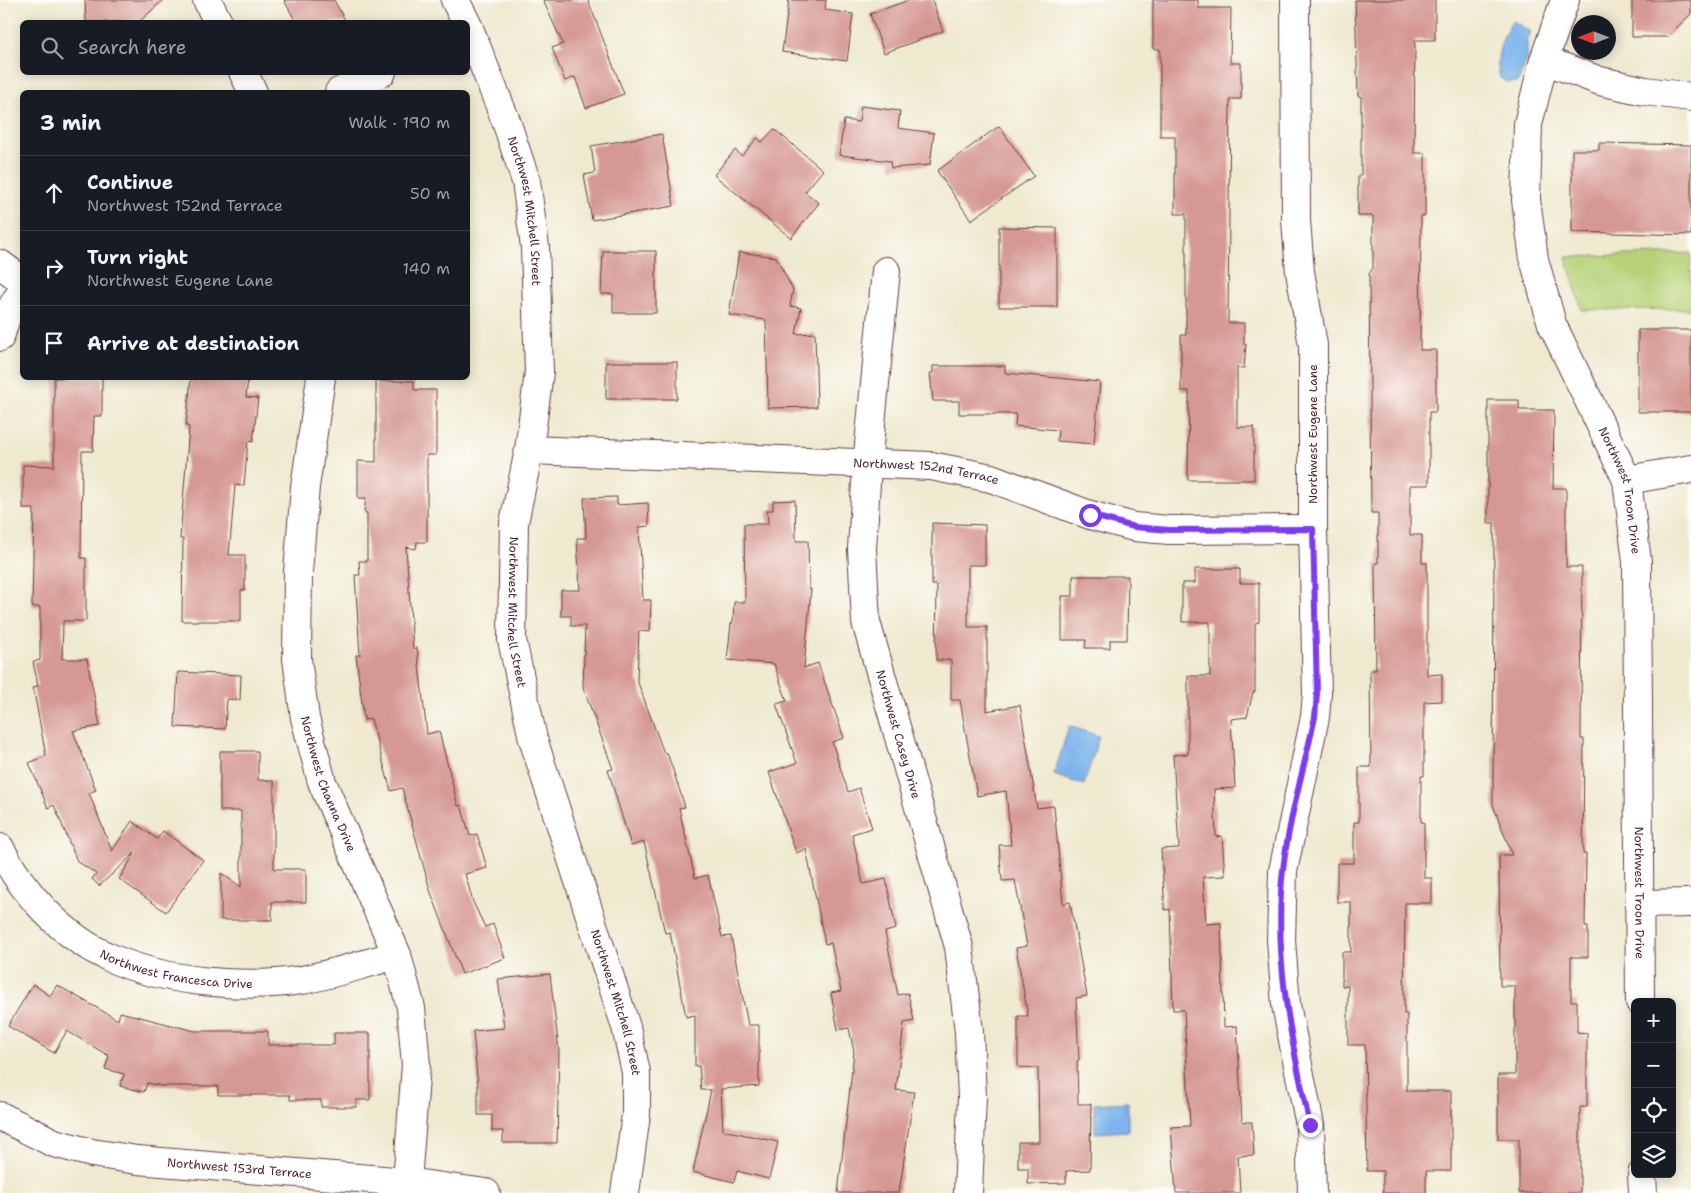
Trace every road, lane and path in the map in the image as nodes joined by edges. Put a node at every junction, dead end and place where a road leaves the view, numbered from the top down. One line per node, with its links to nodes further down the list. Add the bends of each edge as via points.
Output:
1 (207, 0): 5 (street)
2 (455, 0): 6 (street, Northwest Mitchell Street)
3 (1294, 0): 24 (street, Northwest Eugene Lane, via 1296,220 1300,272 1313,345)
4 (1566, 0): 8 (street, Northwest Troon Drive)
5 (217, 20)
6 (464, 20)
7 (470, 33): 20 (street, Northwest Mitchell Street, via 506,121 526,181 535,247 539,372)
8 (1544, 60): 13 (street, via 1600,81); 23 (street, Northwest Troon Drive, via 1528,124 1526,200 1534,260 1552,324)
9 (245, 75): 11 (street)
10 (376, 75): 12 (street)
11 (253, 90)
12 (343, 90)
13 (1691, 97)
14 (0, 264): 16 (street)
15 (886, 271): 21 (street, Northwest Casey Drive)
16 (20, 279)
17 (20, 294): 18 (street, via 7,315)
18 (0, 337)
19 (321, 380): 28 (street, Northwest Channa Drive, via 305,487 298,572 297,659 304,708 322,782)
20 (529, 450): 21 (street, Northwest 152nd Terrace); 34 (street, Northwest Mitchell Street, via 514,523 512,640 533,739 626,1027 636,1072 636,1115)
21 (867, 466): 24 (street, Northwest 152nd Terrace, via 931,466 991,478 1090,515 1134,527 1169,530); 35 (street, Northwest Casey Drive, via 862,549 866,622 960,947 972,1097)
22 (1691, 469): 23 (street)
23 (1627, 480): 27 (street, Northwest Troon Drive, via 1637,562)
24 (1313, 529): 36 (street, Northwest Eugene Lane, via 1317,694 1283,871 1281,940 1286,1005 1310,1125)
25 (0, 848): 28 (street, Northwest Francesca Drive, via 10,868 40,905 74,936 111,958 158,973 204,981 254,984 302,980)
26 (1691, 902): 27 (street)
27 (1639, 904): 29 (street, Northwest Troon Drive)
28 (397, 955): 32 (street, Northwest Channa Drive, via 411,1008 416,1065)
29 (1640, 998)
30 (0, 1116): 32 (street, Northwest 153rd Terrace, via 54,1143 92,1153 137,1160)
31 (1642, 1178): 37 (street)
32 (407, 1182): 33 (street, Northwest 153rd Terrace)
33 (486, 1193)
34 (625, 1193)
35 (968, 1193)
36 (1312, 1193)
37 (1643, 1193)

